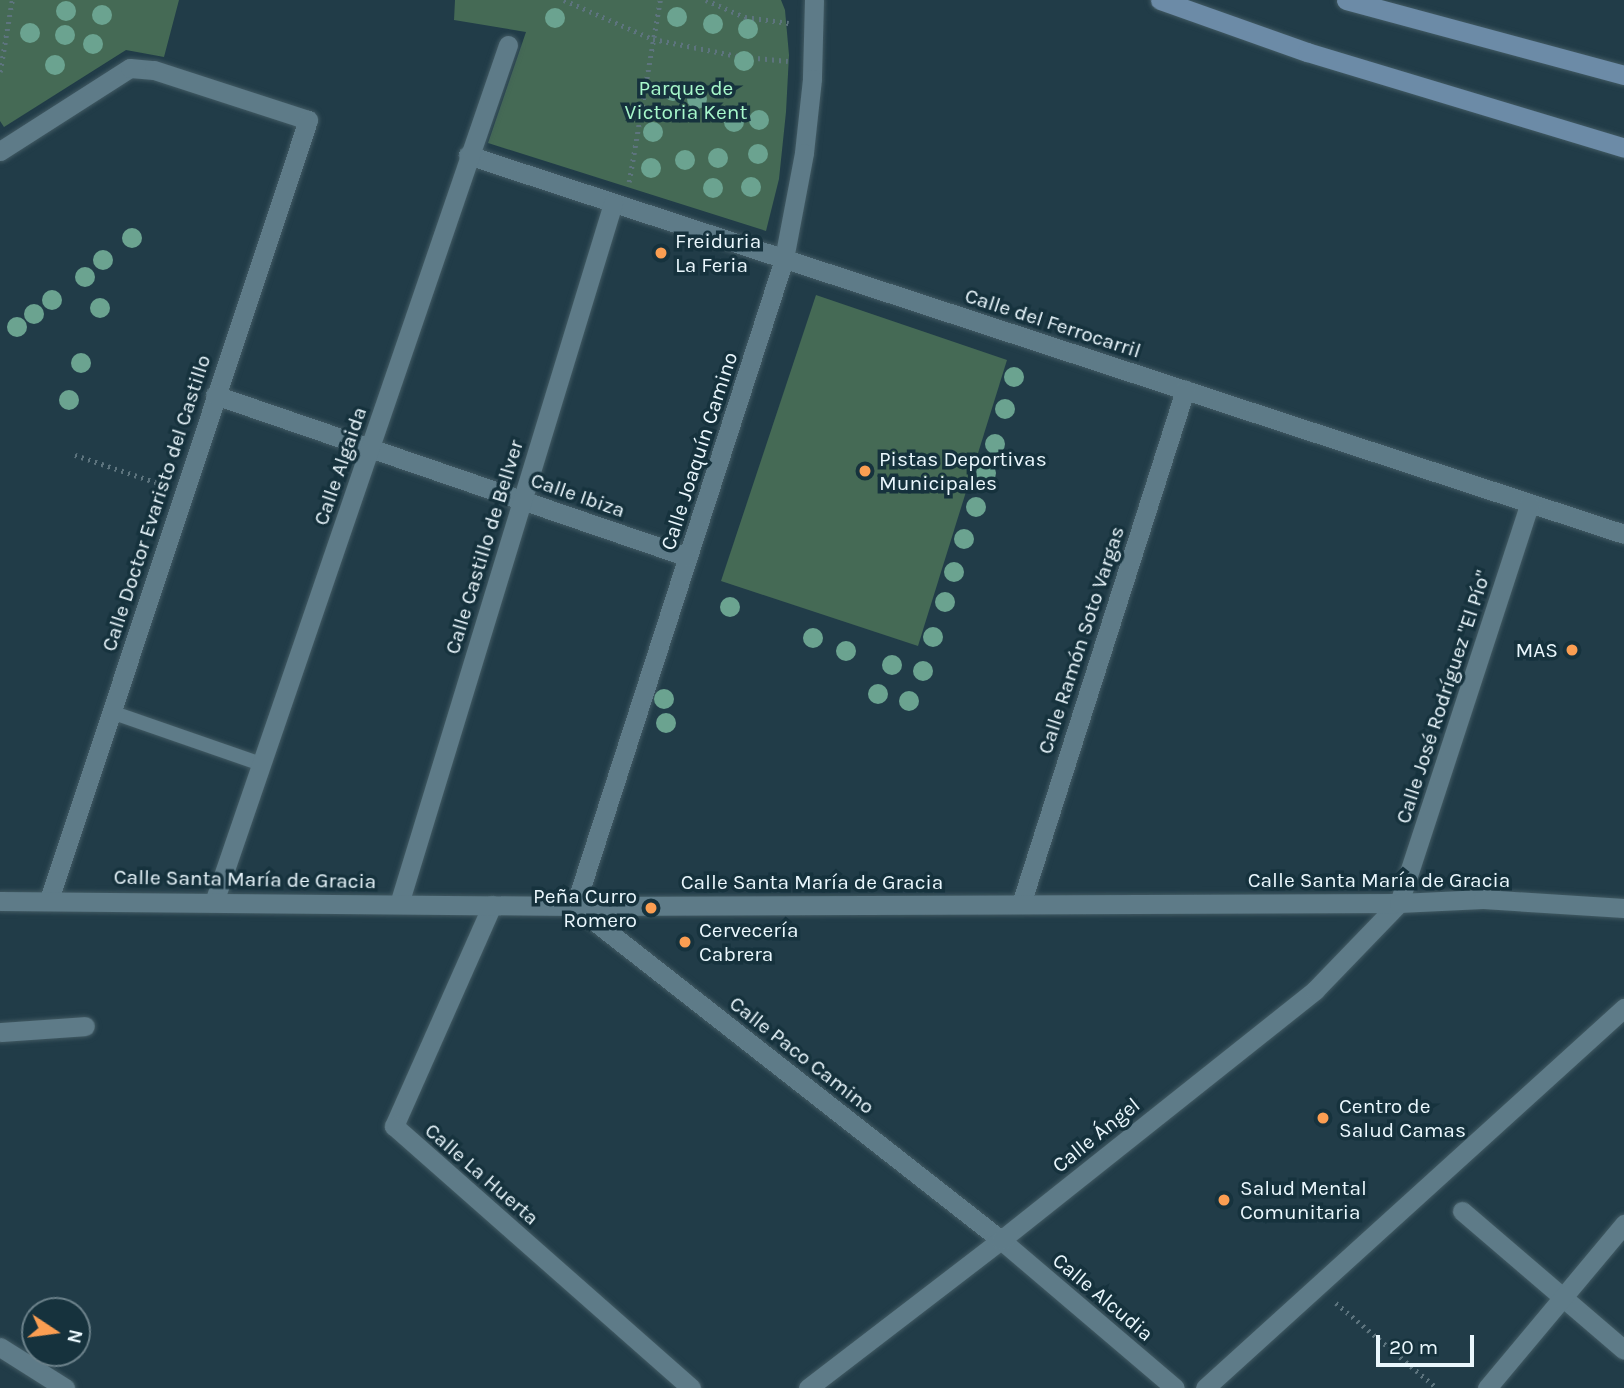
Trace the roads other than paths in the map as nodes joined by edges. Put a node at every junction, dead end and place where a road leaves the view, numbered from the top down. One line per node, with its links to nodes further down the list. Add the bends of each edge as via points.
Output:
1 (814, 0): 10 (street, Calle Joaquín Camino, via 804,153)
2 (1160, 0): 6 (main road, via 1307,52)
3 (1346, 0): 5 (main road)
4 (508, 45): 8 (street, Calle Algaida)
5 (1624, 75)
6 (1624, 148)
7 (0, 151): 12 (street, Calle Doctor Evaristo del Castillo, via 130,68 154,70 308,120)
8 (468, 155): 9 (street, Calle del Ferrocarril); 13 (street, Calle Algaida)
9 (619, 205): 10 (street, Calle del Ferrocarril); 14 (street, Calle Castillo de Bellver)
10 (784, 259): 11 (street, Calle del Ferrocarril); 17 (street, Calle Joaquín Camino)
11 (1185, 390): 15 (street, Calle del Ferrocarril); 25 (street, Calle Ramón Soto Vargas)
12 (215, 395): 13 (street, Calle Ibiza); 18 (street, Calle Doctor Evaristo del Castillo)
13 (370, 450): 14 (street, Calle Ibiza); 19 (street, Calle Algaida)
14 (522, 500): 17 (street, Calle Ibiza); 24 (street, Calle Castillo de Bellver)
15 (1529, 505): 16 (street, Calle del Ferrocarril); 23 (street, Calle José Rodríguez "El Pío")
16 (1624, 534)
17 (687, 557): 27 (street, Calle Joaquín Camino)
18 (111, 712): 19 (lane); 20 (street, Calle Doctor Evaristo del Castillo)
19 (261, 764): 22 (street, Calle Algaida)
20 (49, 900): 21 (street, Calle Santa María de Gracia); 22 (street, Calle Santa María de Gracia)
21 (0, 901)
22 (214, 902): 24 (street, Calle Santa María de Gracia)
23 (1399, 902): 25 (street, Calle Santa María de Gracia); 28 (street, Calle Santa María de Gracia, via 1483,899); 34 (street, Calle Ángel, via 1315,990)
24 (399, 904): 26 (street, Calle Santa María de Gracia)
25 (1021, 904): 27 (street, Calle Santa María de Gracia)
26 (492, 905): 27 (street, Calle Santa María de Gracia); 39 (street, Calle La Huerta, via 394,1126)
27 (575, 906): 34 (street, Calle Paco Camino)
28 (1624, 908)
29 (1624, 1008): 42 (street)
30 (85, 1026): 31 (street)
31 (0, 1032)
32 (1462, 1211): 35 (street)
33 (1624, 1224): 35 (street)
34 (1001, 1240): 40 (street, Calle Ángel); 41 (street, Calle Alcudia)
35 (1563, 1298): 37 (street); 43 (street)
36 (0, 1348): 38 (street)
37 (1624, 1350)
38 (65, 1388)
39 (691, 1388)
40 (808, 1388)
41 (1175, 1388)
42 (1205, 1388)
43 (1487, 1388)

